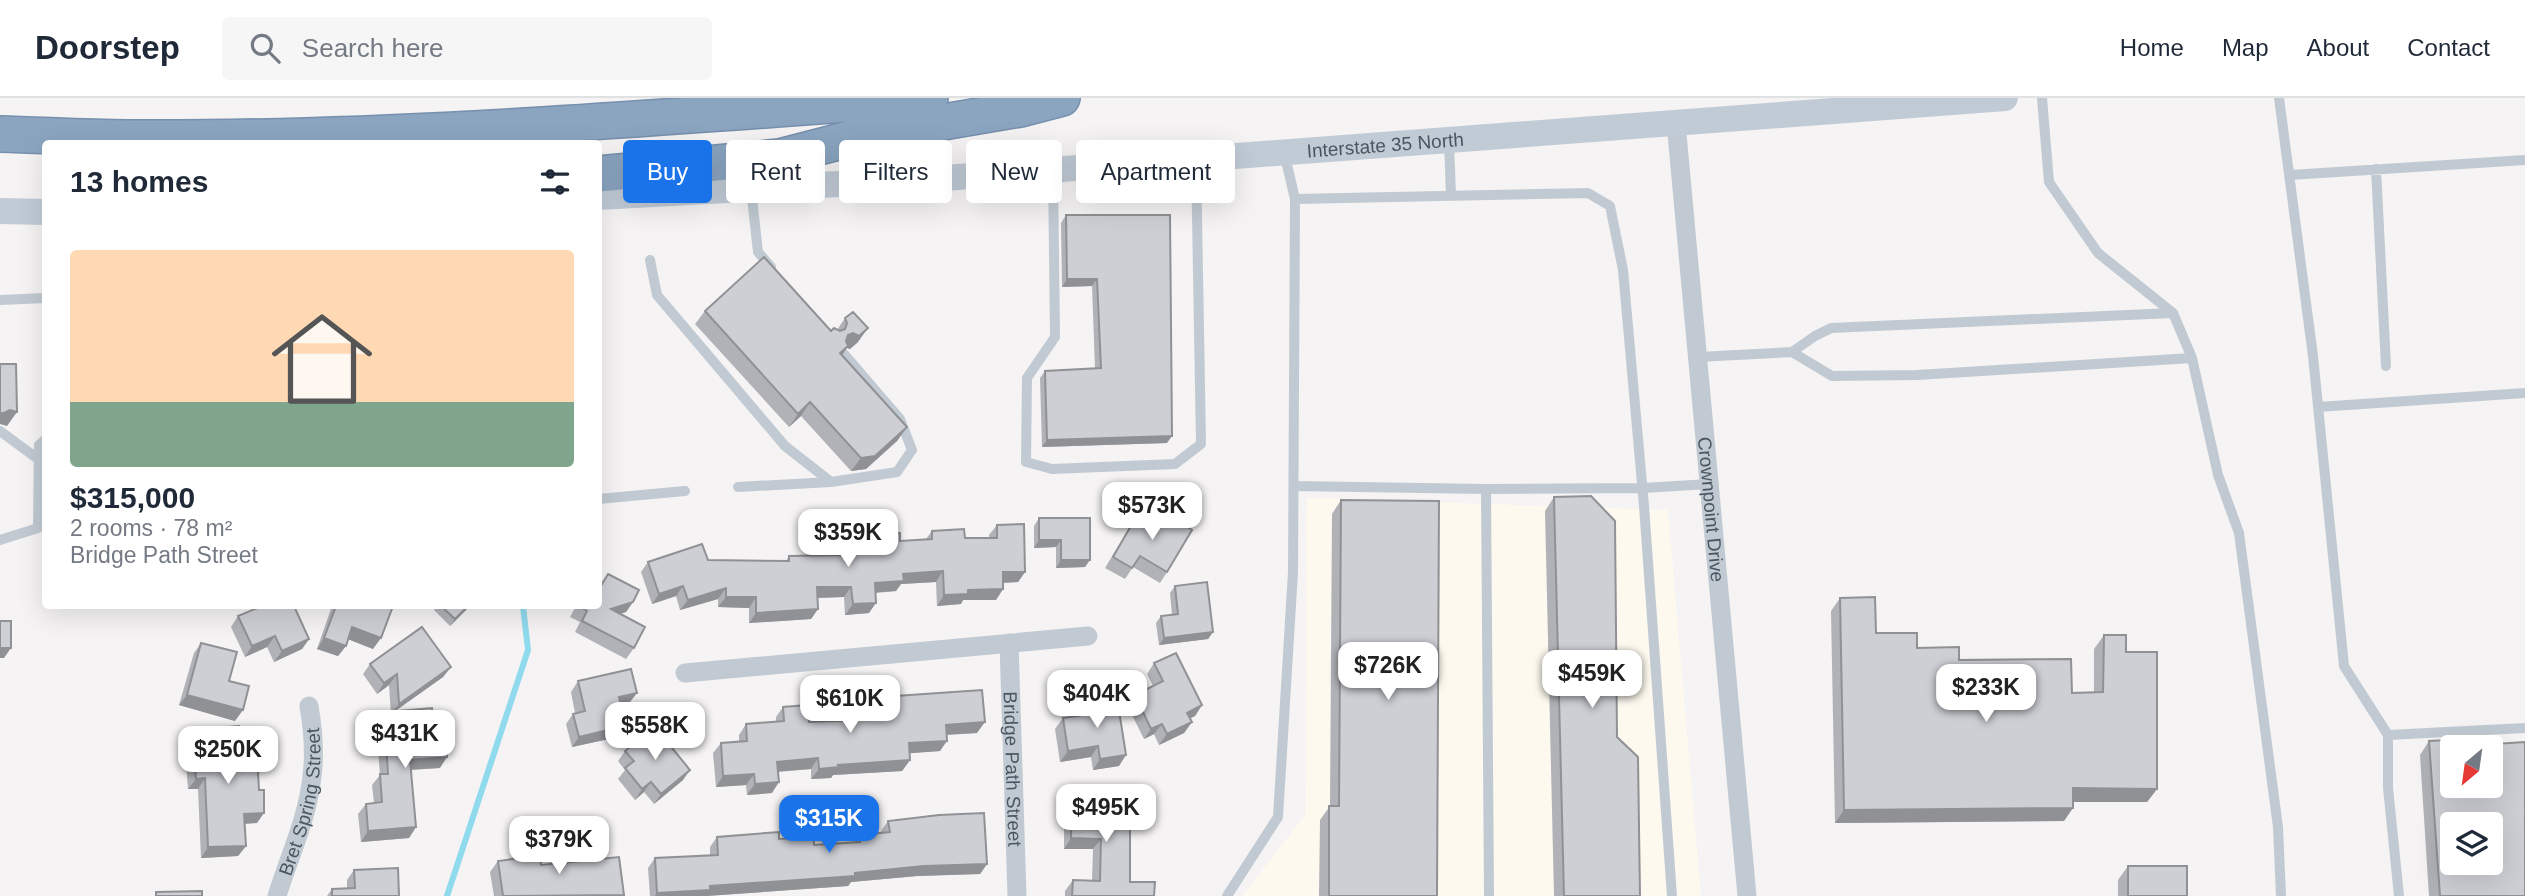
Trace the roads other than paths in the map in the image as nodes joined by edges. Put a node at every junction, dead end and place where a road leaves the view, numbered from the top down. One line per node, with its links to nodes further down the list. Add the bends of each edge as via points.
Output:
1 (930, 98): 7 (highway, via 524,127 320,135 125,138)
2 (1062, 98): 13 (highway, via 861,136 780,157)
3 (2005, 98): 6 (main road, Interstate 35 North)
4 (2042, 98): 30 (lane, via 2049,182 2098,253)
5 (2278, 98): 15 (lane)
6 (1676, 123): 8 (main road, Interstate 35 North); 33 (street, Crownpoint Drive)
7 (0, 134)
8 (1449, 140): 9 (main road, Interstate 35 North); 18 (lane)
9 (1284, 152): 10 (main road, Interstate 35 North); 20 (lane)
10 (1235, 156)
11 (2525, 160): 12 (lane)
12 (2376, 169): 15 (lane); 35 (lane)
13 (602, 174)
14 (966, 175): 16 (main road, Interstate 35 North)
15 (2290, 175): 37 (lane)
16 (825, 184)
17 (726, 190): 19 (main road, Interstate 35 North)
18 (1451, 196): 20 (lane); 45 (lane, via 1588,193 1610,206 1623,270)
19 (602, 197)
20 (1295, 199): 43 (lane)
21 (753, 203): 27 (lane, via 758,252)
22 (1053, 203): 23 (lane, via 1055,337 1027,378 1026,462 1052,469 1175,464 1201,444)
23 (1197, 203)
24 (0, 211): 25 (main road)
25 (42, 212)
26 (650, 260): 41 (lane, via 657,295 785,446)
27 (782, 280)
28 (42, 298): 29 (lane)
29 (0, 300)
30 (2173, 313): 31 (lane, via 1831,328); 34 (lane)
31 (1792, 352): 33 (lane); 34 (lane, via 1832,376)
32 (844, 354): 41 (lane, via 900,419 912,450 897,472)
33 (1698, 357): 42 (street, Crownpoint Drive)
34 (2192, 358): 62 (lane, via 2218,475 2239,533 2278,827)
35 (2386, 366)
36 (2525, 393): 37 (lane)
37 (2318, 407): 55 (lane, via 2344,666)
38 (0, 431): 40 (lane)
39 (42, 442): 40 (lane)
40 (38, 459): 49 (lane, via 38,528)
41 (831, 482): 44 (lane)
42 (1709, 484): 45 (lane); 61 (street, Crownpoint Drive)
43 (1294, 486): 46 (lane); 58 (lane, via 1278,817)
44 (738, 487)
45 (1643, 488): 46 (lane); 60 (lane)
46 (1486, 489): 59 (lane)
47 (685, 491): 48 (lane)
48 (602, 499)
49 (0, 540)
50 (1088, 636): 51 (street)
51 (1009, 642): 52 (street); 57 (street, Bridge Path Street)
52 (685, 673)
53 (309, 706): 56 (street, Bret Spring Street, via 313,774)
54 (2525, 728): 55 (lane)
55 (2388, 735): 63 (lane, via 2388,788)
56 (277, 896)
57 (1017, 896)
58 (1227, 896)
59 (1489, 896)
60 (1672, 896)
61 (1747, 896)
62 (2281, 896)
63 (2399, 896)

